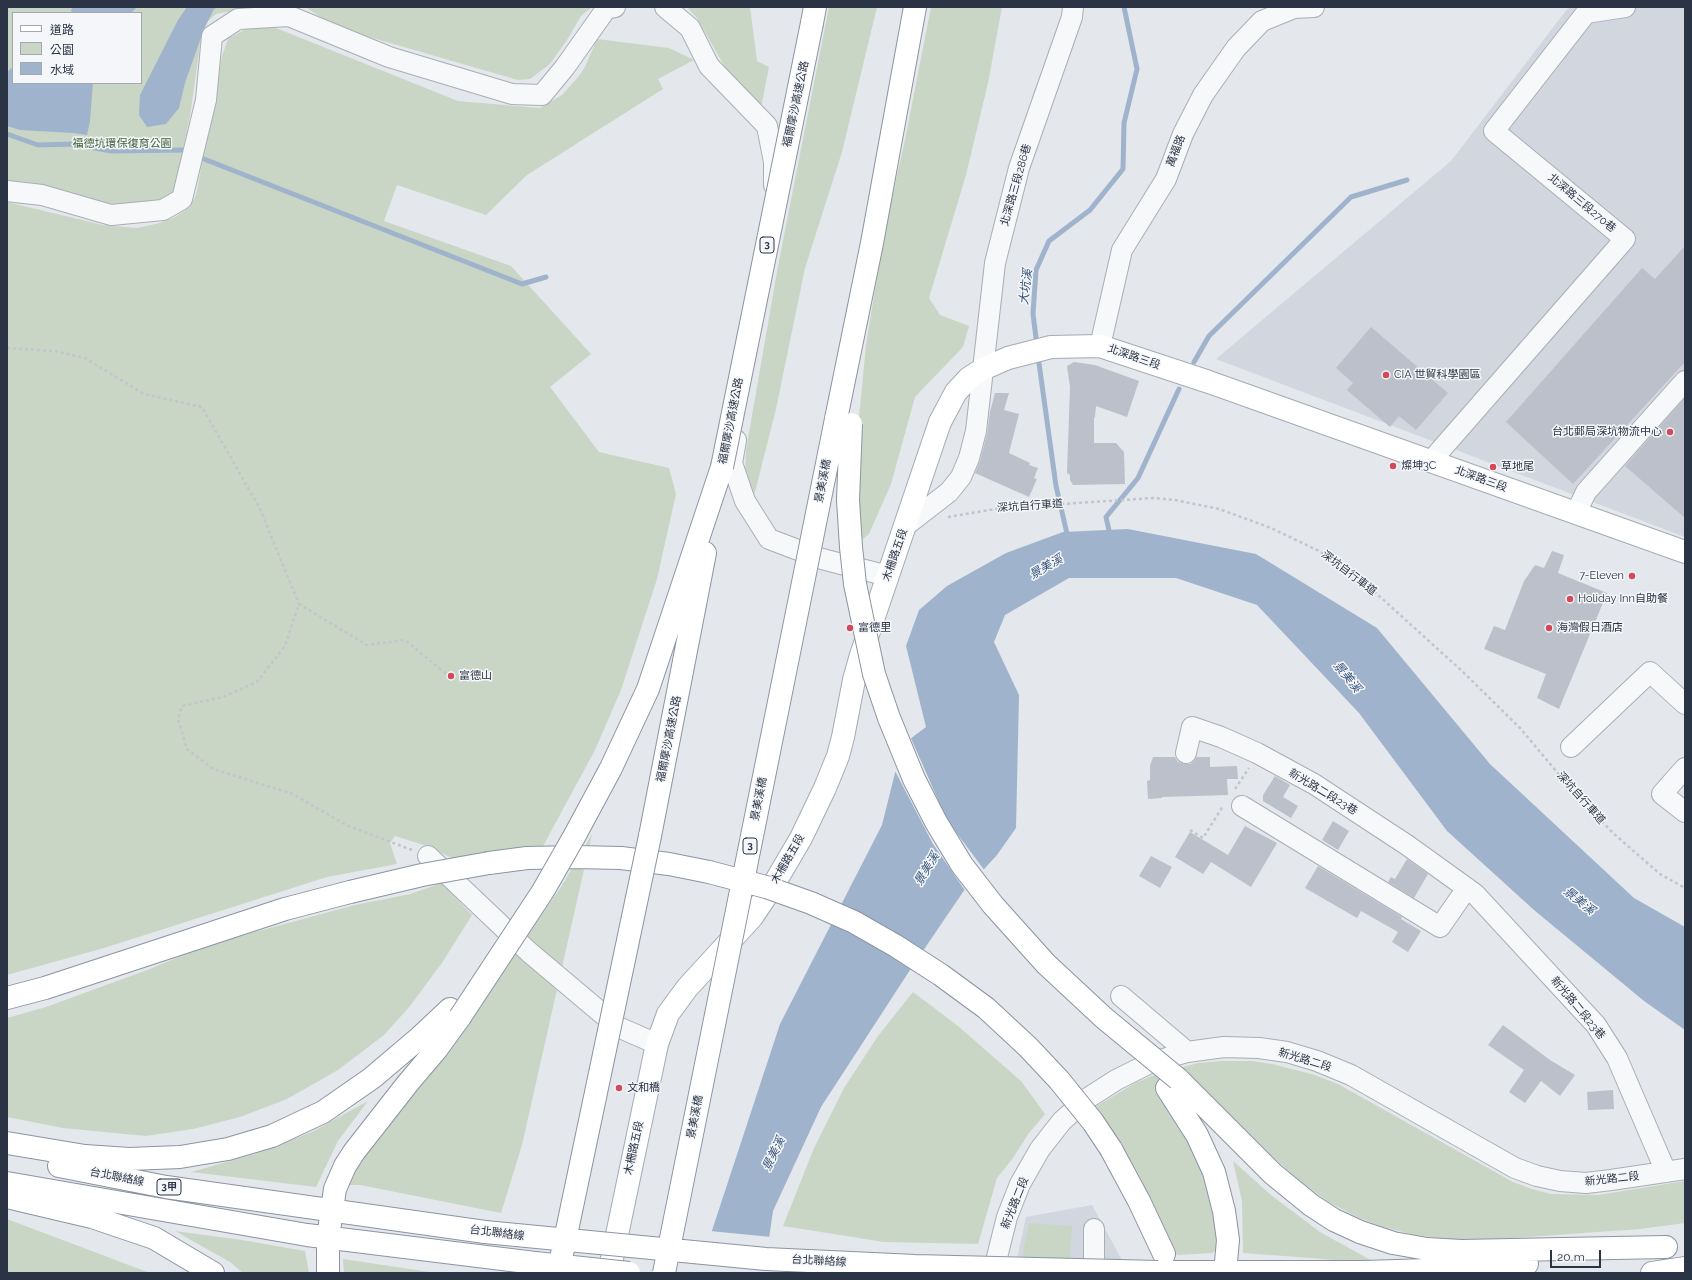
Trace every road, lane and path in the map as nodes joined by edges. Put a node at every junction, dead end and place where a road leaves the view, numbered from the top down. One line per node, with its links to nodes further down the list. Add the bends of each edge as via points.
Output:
1 (615, 7): 8 (street, via 606,9 542,95 512,94 389,57 289,16 238,19 212,36 206,100 182,199 163,210 111,215 42,195)
2 (665, 7): 20 (street, via 690,28 709,66 767,126 774,162 773,225 732,463 745,501 769,539 822,559)
3 (915, 7): 13 (main road)
4 (1073, 7): 11 (street, 北深路三段286巷, via 1072,18 1019,168 995,263)
5 (1314, 7): 9 (street, 萬福路, via 1294,8 1262,21 1236,48 1203,95 1183,134 1166,179 1122,250)
6 (1625, 7): 14 (street, 北深路三段270巷, via 1586,13 1494,131 1625,239)
7 (814, 15): 15 (main road, 福爾摩沙高速公路 / 3, bridge)
8 (7, 191)
9 (1100, 346): 11 (main road, 北深路三段, via 1051,347 1014,356); 14 (main road, 北深路三段)
10 (7, 348): 21 (path, via 54,351 85,358 144,394 202,408 260,509)
11 (983, 369): 18 (main road, 木柵路五段, via 969,378 956,392 940,422); 18 (street, 北深路三段286巷, via 976,431 969,458 960,477 949,492)
12 (1685, 381): 16 (street, via 1586,492)
13 (843, 421): 37 (main road, bridge, via 855,584 874,674 914,779 962,865 993,906 1046,964); 55 (main road, 景美溪橋 / 3, bridge)
14 (1431, 461): 16 (main road, 北深路三段)
15 (722, 467): 34 (main road, bridge, via 648,689 611,768 543,891 516,933); 52 (main road, 福爾摩沙高速公路 / 3, bridge, via 650,836)
16 (1576, 513): 19 (main road, 北深路三段)
17 (941, 518): 31 (path, 深坑自行車道, via 1001,508 1152,498 1175,500 1219,509 1271,528 1319,551 1367,585 1462,671 1520,728 1571,789 1613,833 1660,874)
18 (905, 526): 20 (main road, 木柵路五段)
19 (1685, 552)
20 (888, 576): 35 (main road, 木柵路五段, bridge, via 854,680 838,756 801,838 752,917 687,988 668,1014)
21 (299, 604): 22 (path, via 367,645 405,640); 29 (path, via 285,646 257,682 223,696 182,706 178,719 187,749 213,769 293,794 346,825)
22 (450, 677)
23 (1685, 704): 24 (street, via 1650,672)
24 (1571, 747)
25 (1186, 754): 30 (street, 新光路二段23巷, via 1192,727 1257,754 1314,784)
26 (1685, 768): 28 (street, via 1662,794)
27 (1242, 806): 30 (street, via 1440,927)
28 (1685, 812)
29 (428, 856): 35 (street, via 529,952 618,1027)
30 (1467, 888): 41 (street, 新光路二段23巷, via 1596,1025 1617,1058)
31 (1685, 888)
32 (1121, 996): 36 (street)
33 (7, 998): 48 (main road, bridge, via 45,988 285,909 422,875 489,863 548,858 621,858 709,872 766,887 846,919 896,946 986,1008 1059,1080 1111,1148 1139,1201)
34 (455, 1013): 38 (main road, via 418,1039 372,1078 323,1112 272,1136 228,1149 180,1157 129,1159 85,1156); 44 (main road, via 436,1050 345,1166 334,1189)
35 (656, 1044): 53 (main road, 木柵路五段)
36 (1187, 1052): 41 (street, 新光路二段, via 1224,1047 1259,1048 1287,1052 1317,1061 1351,1075 1515,1168 1537,1176 1586,1183); 56 (street, 新光路二段, via 1150,1063 1116,1080 1088,1098 1062,1121 1040,1149 1020,1184 1007,1217)
37 (1173, 1084): 47 (main road, via 1311,1205 1334,1220 1393,1243 1461,1251); 58 (main road, via 1214,1172 1227,1233)
38 (7, 1143)
39 (7, 1156): 44 (main road, 台北聯絡線 / 3甲, via 166,1187)
40 (1685, 1169): 41 (street, 新光路二段)
41 (1666, 1172)
42 (7, 1183): 46 (main road, 3甲)
43 (7, 1197): 50 (main road, via 92,1216 154,1238)
44 (332, 1211): 46 (main road); 48 (main road, 台北聯絡線 / 3甲, bridge, via 485,1232 766,1258 915,1266)
45 (1094, 1230): 57 (street)
46 (328, 1238): 51 (main road); 54 (main road, 3甲, bridge)
47 (1676, 1245): 58 (main road, 台北聯絡線 / 3甲, via 1552,1262 1461,1269)
48 (1161, 1263): 58 (main road, 台北聯絡線 / 3甲)
49 (1685, 1268): 59 (main road)
50 (213, 1273)
51 (328, 1273)
52 (558, 1273)
53 (608, 1273)
54 (629, 1273)
55 (664, 1273)
56 (993, 1273)
57 (1094, 1273)
58 (1225, 1273)
59 (1652, 1273)

